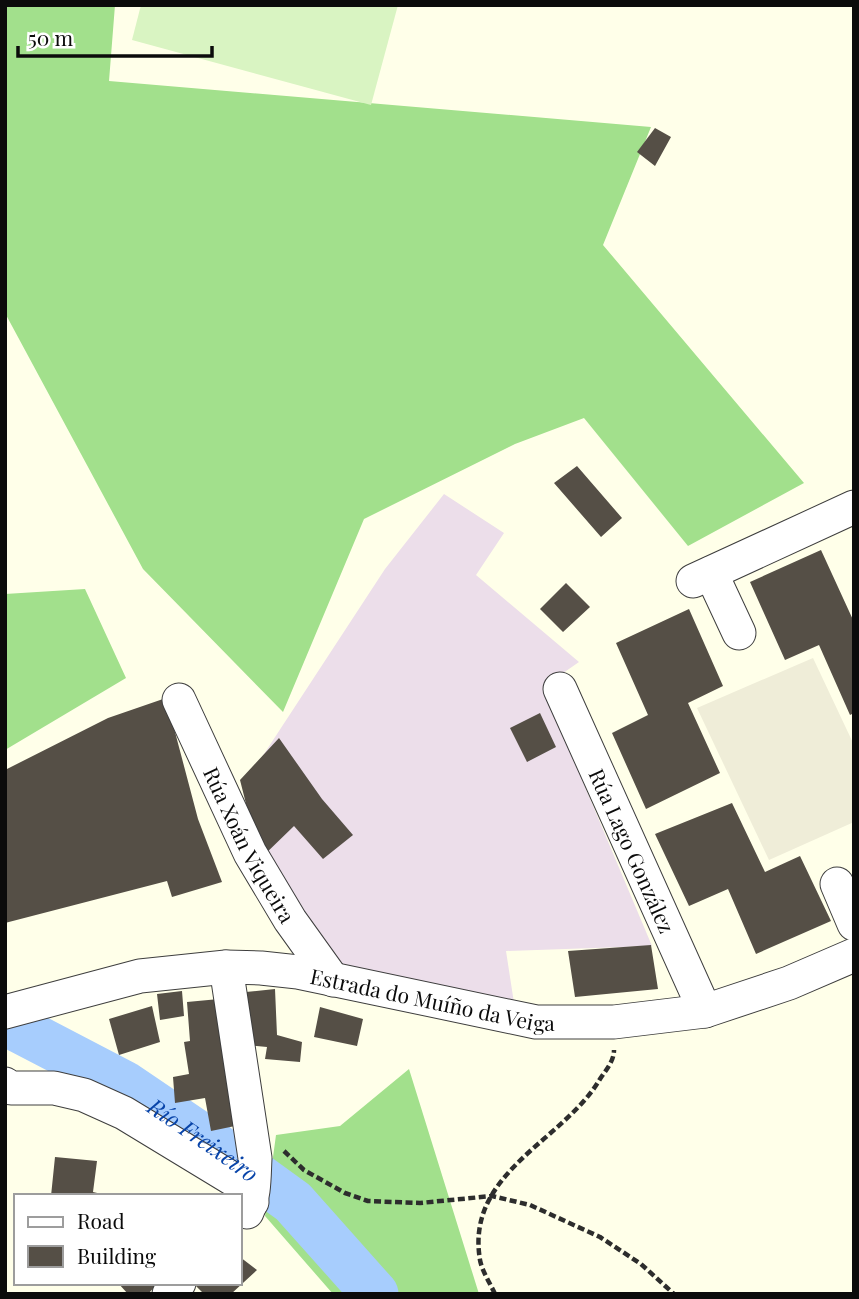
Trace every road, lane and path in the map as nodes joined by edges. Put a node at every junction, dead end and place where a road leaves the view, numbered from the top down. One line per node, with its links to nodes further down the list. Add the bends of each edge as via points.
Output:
1 (854, 507): 2 (street, via 702,577)
2 (739, 633)
3 (560, 689): 11 (street, Rúa Lago González)
4 (179, 700): 9 (street, Rúa Xoán Viqueira, via 250,853)
5 (847, 884): 6 (street)
6 (854, 924)
7 (854, 955): 11 (street, Estrada do Muíño da Veiga)
8 (226, 967): 9 (street, Estrada do Muíño da Veiga); 10 (street, Estrada do Muíño da Veiga, via 140,976); 14 (street)
9 (333, 980): 12 (street, Estrada do Muíño da Veiga, via 536,1022)
10 (8, 1011)
11 (705, 1011): 12 (street, Estrada do Muíño da Veiga)
12 (614, 1022): 16 (path, via 614,1057 595,1088 510,1168)
13 (5, 1084): 15 (street, via 84,1095 124,1113)
14 (250, 1124): 15 (street); 16 (path, via 304,1170 345,1194 368,1201 420,1203)
15 (250, 1192)
16 (492, 1196): 17 (path, via 479,1231 480,1261); 18 (path, via 530,1205 600,1237 641,1264)
17 (495, 1294)
18 (674, 1294)

